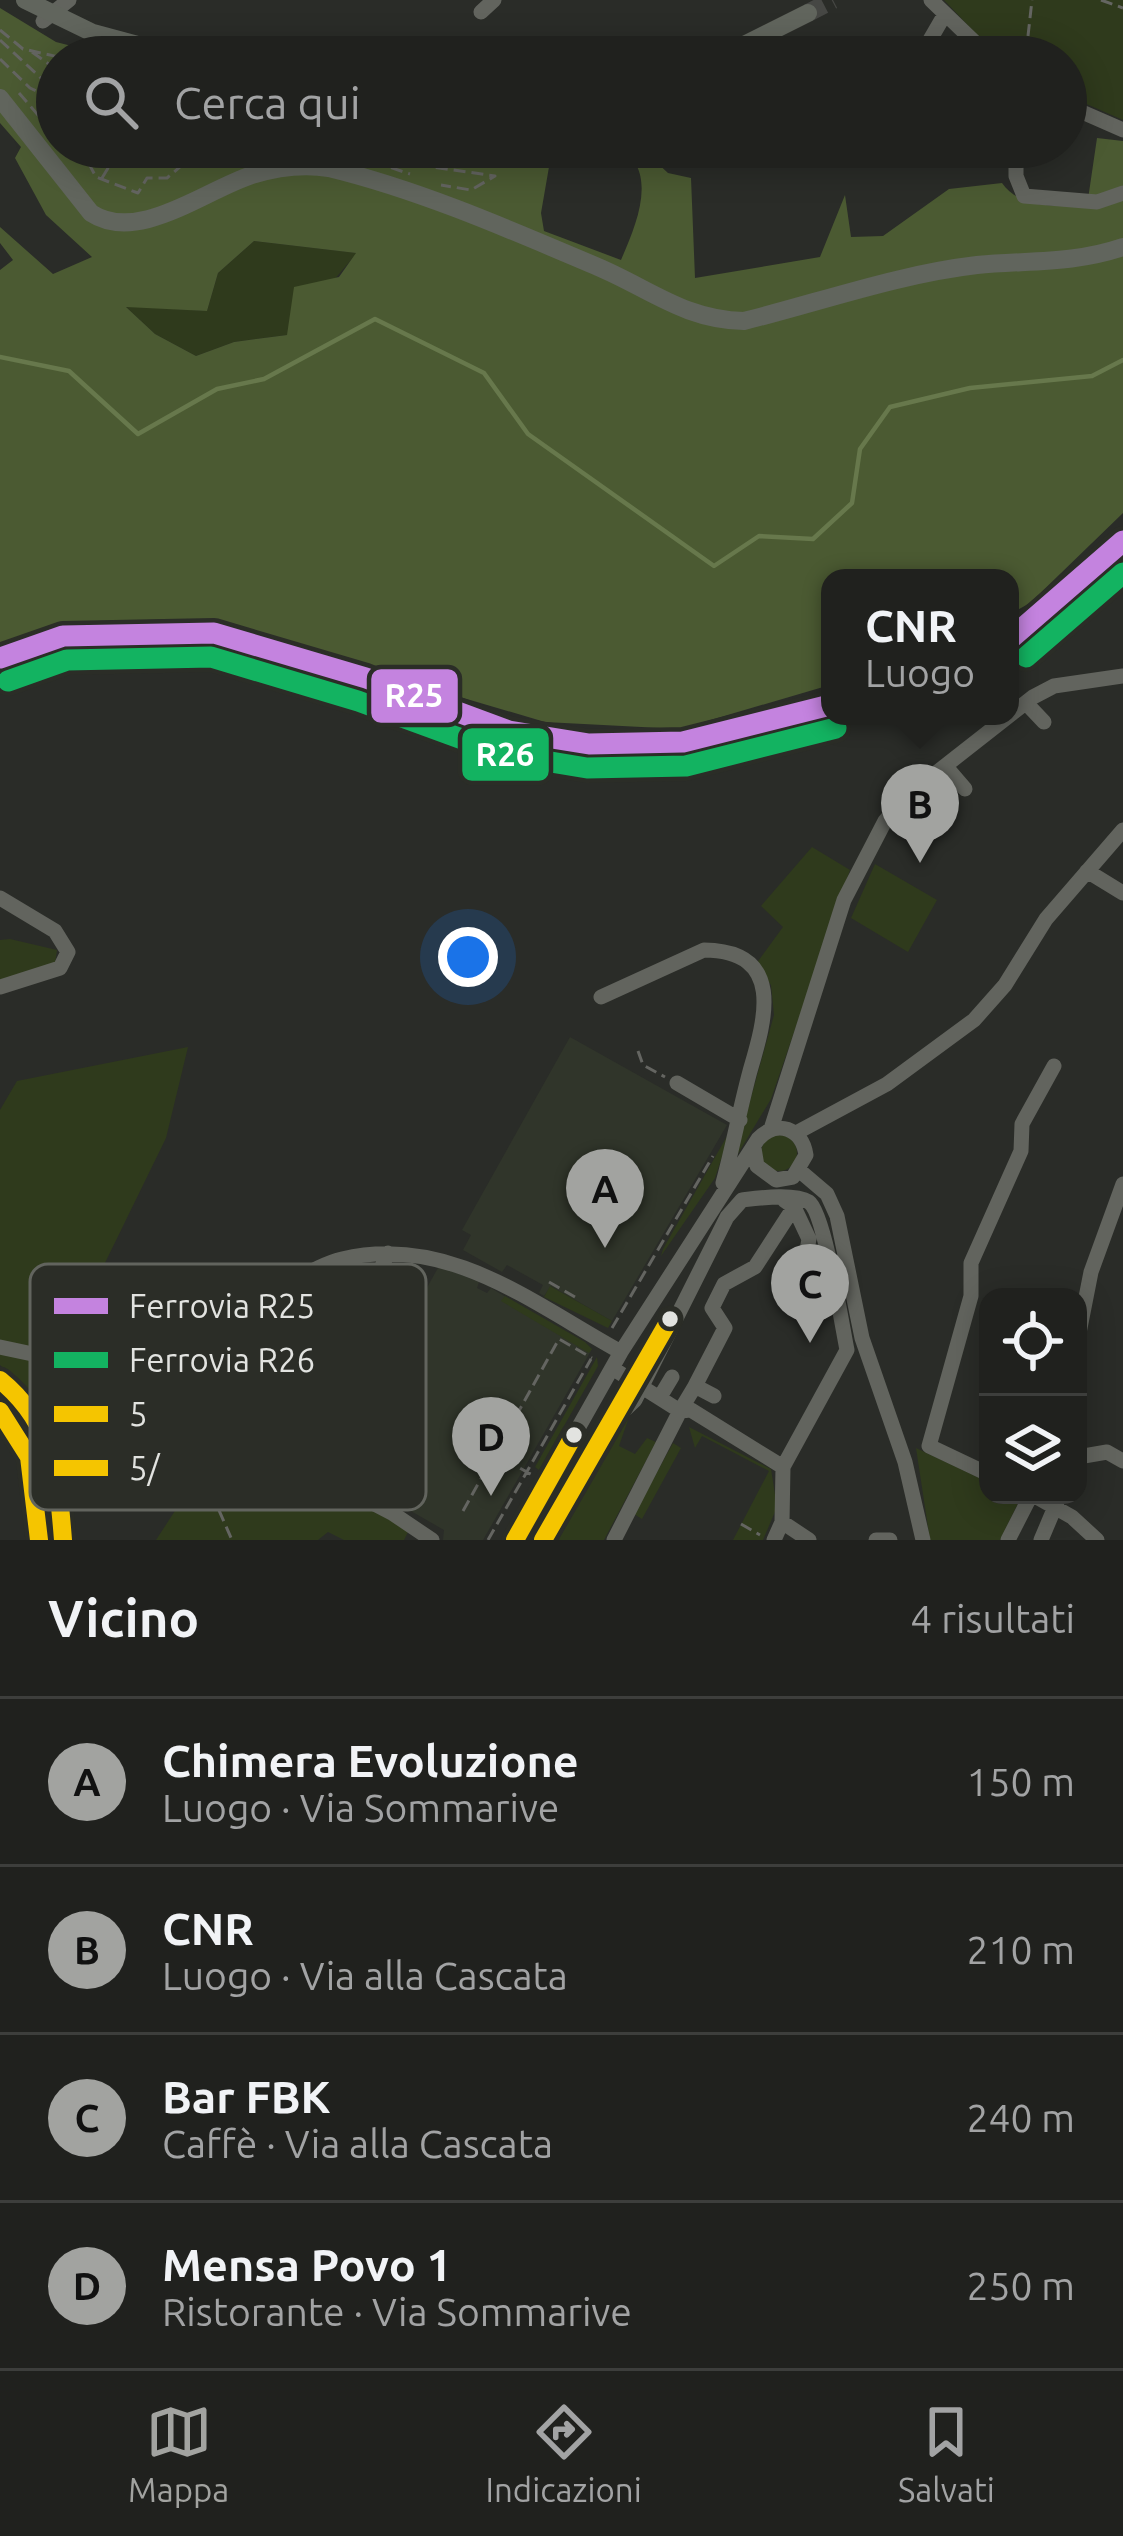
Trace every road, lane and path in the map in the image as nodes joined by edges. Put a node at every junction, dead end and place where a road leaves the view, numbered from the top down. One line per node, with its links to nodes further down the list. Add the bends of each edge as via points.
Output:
1 (26, 0): 9 (main road)
2 (69, 0): 9 (street)
3 (932, 0): 8 (street)
4 (1032, 0): 15 (path)
5 (1101, 0): 6 (path)
6 (1123, 8)
7 (808, 13): 12 (main road)
8 (945, 14): 13 (street); 14 (street)
9 (45, 17): 11 (main road)
10 (0, 29): 17 (path)
11 (103, 36)
12 (762, 36)
13 (932, 36)
14 (968, 36)
15 (1026, 36)
16 (0, 40): 21 (path)
17 (31, 50): 18 (path); 19 (path)
18 (36, 51)
19 (36, 54)
20 (0, 59): 22 (path)
21 (36, 73)
22 (36, 91)
23 (8, 95): 25 (path); 27 (main road)
24 (1087, 114): 26 (street)
25 (36, 119)
26 (1123, 130)
27 (36, 135)
28 (59, 168): 32 (main road, via 91,213 134,223)
29 (89, 168): 35 (path)
30 (108, 168): 35 (path)
31 (179, 168): 35 (path, via 167,178 147,178 138,194)
32 (289, 168)
33 (331, 168): 37 (main road, via 571,255 690,315 723,320 938,272 1048,264)
34 (1016, 168): 36 (street, via 1024,196 1097,202)
35 (101, 179)
36 (1123, 194)
37 (1123, 247)
38 (1123, 676): 39 (street, via 1054,686)
39 (1025, 703): 40 (street); 41 (street)
40 (1019, 708)
41 (1043, 722)
42 (999, 725): 43 (street)
43 (947, 768): 44 (street); 55 (street, via 890,813 852,881)
44 (965, 789)
45 (1123, 830): 46 (street)
46 (1087, 871): 47 (street); 56 (street, via 974,1020 887,1084)
47 (1123, 892)
48 (0, 898): 49 (street, via 55,931 68,952 60,968)
49 (0, 987)
50 (602, 998): 54 (street, via 704,950 722,950 752,969 766,992 767,1020)
51 (638, 1051): 53 (path, via 643,1065)
52 (1054, 1066): 92 (street, via 1022,1124 1021,1150 971,1263 971,1296 929,1446)
53 (677, 1083): 54 (street)
54 (740, 1120): 63 (street)
55 (771, 1129): 56 (street); 57 (street)
56 (796, 1132): 59 (street, via 806,1155)
57 (754, 1148): 60 (street); 61 (street)
58 (717, 1149): 72 (path)
59 (800, 1171): 60 (street, via 785,1180); 115 (street, via 827,1194 837,1216 862,1338)
60 (768, 1177): 61 (street)
61 (731, 1181): 63 (street)
62 (1123, 1184): 70 (street)
63 (719, 1197): 75 (street)
64 (788, 1203): 68 (street, via 806,1225); 81 (street, via 742,1200 727,1217); 82 (street, via 755,1267 724,1284 712,1308 725,1328); 91 (street, via 803,1199 815,1209 847,1350)
65 (388, 1253): 66 (street); 67 (street); 75 (street, via 470,1267)
66 (323, 1264)
67 (383, 1264)
68 (805, 1267)
69 (548, 1282): 71 (path)
70 (1087, 1293)
71 (575, 1297)
72 (606, 1333)
73 (0, 1348): 76 (street)
74 (596, 1350): 77 (path)
75 (621, 1352): 78 (street)
76 (30, 1354)
77 (592, 1358): 88 (path, via 560,1340); 93 (path)
78 (612, 1368): 81 (street); 109 (street)
79 (672, 1377): 83 (street)
80 (0, 1380): 85 (main road)
81 (638, 1384): 83 (street); 110 (street)
82 (693, 1390): 84 (street); 86 (street)
83 (660, 1396): 86 (street)
84 (711, 1400)
85 (30, 1404)
86 (680, 1411): 91 (street, via 691,1409); 111 (street)
87 (473, 1442): 88 (path)
88 (495, 1454): 93 (path); 101 (path)
89 (1087, 1456): 90 (street)
90 (1123, 1461)
91 (783, 1467): 102 (street)
92 (979, 1470)
93 (527, 1472): 94 (path); 108 (path)
94 (535, 1476)
95 (1027, 1504): 116 (street)
96 (1055, 1504): 117 (street)
97 (1059, 1504): 118 (street)
98 (60, 1510): 105 (main road)
99 (219, 1510): 106 (path)
100 (386, 1510): 107 (street)
101 (463, 1510)
102 (782, 1522): 104 (street); 112 (street)
103 (741, 1524): 104 (path)
104 (769, 1538)
105 (62, 1540)
106 (232, 1540)
107 (431, 1540)
108 (488, 1540)
109 (515, 1540)
110 (539, 1540)
111 (614, 1540)
112 (809, 1540)
113 (876, 1540): 114 (street)
114 (890, 1540)
115 (923, 1540)
116 (1008, 1540)
117 (1041, 1540)
118 (1097, 1540)

